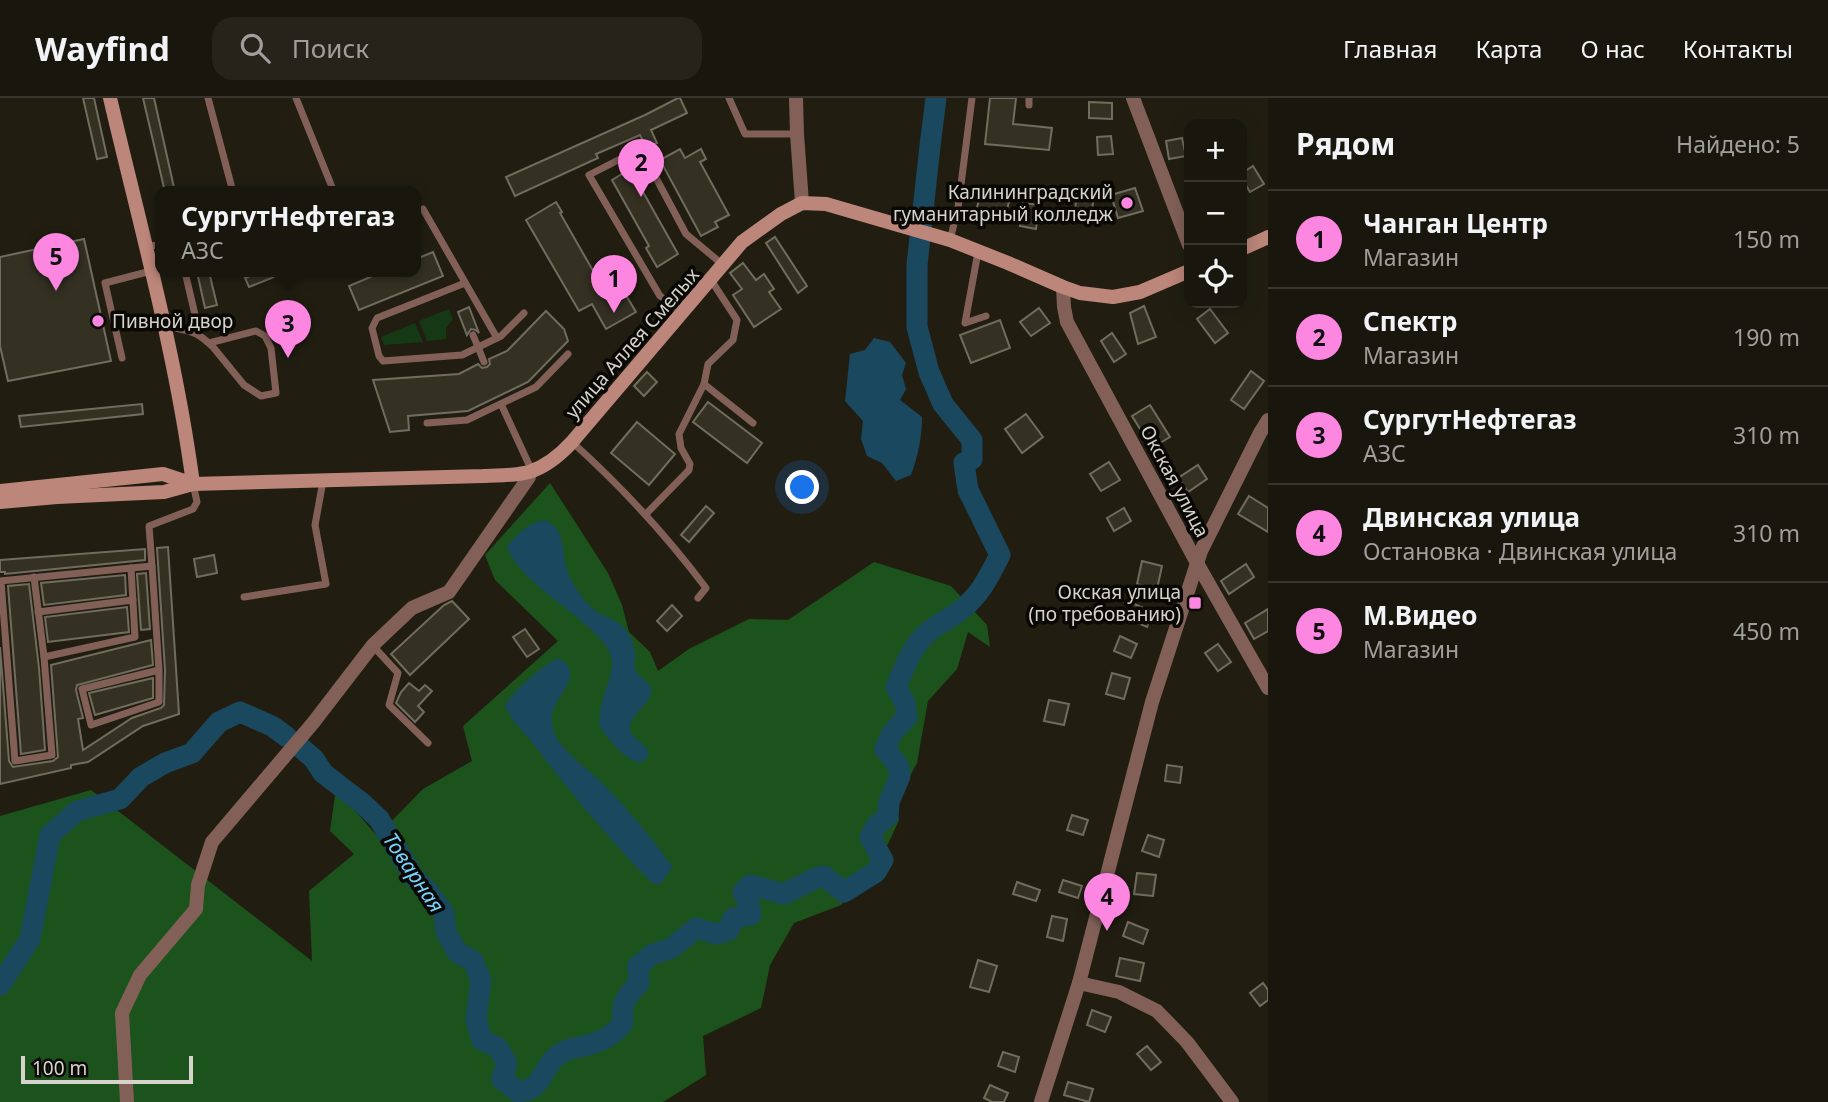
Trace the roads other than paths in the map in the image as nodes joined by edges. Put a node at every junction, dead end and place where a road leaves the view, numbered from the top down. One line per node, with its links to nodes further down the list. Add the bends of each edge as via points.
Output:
1 (110, 98): 17 (main road)
2 (208, 98): 9 (lane)
3 (296, 98): 10 (lane)
4 (729, 98): 8 (lane, via 745,134)
5 (796, 98): 8 (street)
6 (972, 98): 15 (lane)
7 (1133, 98): 13 (street)
8 (797, 134): 11 (street)
9 (231, 186)
10 (332, 186)
11 (802, 203): 15 (main road, via 826,204); 20 (main road, улица Аллея Смелых, via 742,242)
12 (423, 209): 25 (lane)
13 (1184, 232)
14 (1268, 237): 18 (main road)
15 (950, 240): 19 (main road)
16 (155, 245): 17 (lane)
17 (145, 246): 21 (main road)
18 (1247, 247)
19 (978, 251): 26 (main road); 29 (lane, via 965,323)
20 (723, 265): 24 (main road, улица Аллея Смелых); 27 (lane, via 686,233 648,163 628,155 589,175 660,296)
21 (151, 271): 37 (lane, via 105,283); 47 (main road)
22 (1184, 273): 26 (main road, via 1140,292 1114,297)
23 (186, 277): 30 (lane)
24 (711, 280): 27 (main road, улица Аллея Смелых); 39 (lane, via 737,320 733,340 708,364)
25 (466, 283): 33 (lane); 35 (lane, via 377,318 372,328 383,361 462,355)
26 (1063, 287): 51 (street, Окская улица, via 1067,322)
27 (683, 312): 44 (main road, улица Аллея Смелых)
28 (524, 313): 33 (lane)
29 (986, 316)
30 (196, 319)
31 (175, 328): 34 (lane, via 197,333)
32 (473, 335): 35 (lane)
33 (497, 338): 35 (lane)
34 (209, 343): 34 (lane, via 244,385 261,396 276,393 265,335 256,331)
35 (478, 347): 38 (lane)
36 (568, 354): 40 (lane, via 536,387)
37 (122, 358)
38 (484, 362)
39 (705, 384): 43 (lane); 50 (lane, via 679,434 689,470)
40 (502, 401): 42 (lane, via 467,420); 45 (lane)
41 (1268, 420): 51 (street)
42 (427, 423)
43 (753, 424)
44 (572, 442): 45 (main road, улица Аллея Смелых); 50 (lane)
45 (531, 471): 46 (main road, улица Аллея Смелых, via 483,477); 60 (street, улица Аллея Смелых, via 449,592 412,608)
46 (323, 481): 47 (main road, улица Аллея Смелых); 56 (lane, via 315,525 326,584)
47 (193, 485): 48 (main road, via 163,474); 49 (main road, улица Аллея Смелых, via 164,492); 52 (lane, via 197,502 193,509 149,526)
48 (0, 491)
49 (0, 502)
50 (646, 514): 57 (lane, via 706,588)
51 (1197, 563): 63 (street, Окская улица); 65 (street, via 1152,702)
52 (152, 566): 53 (lane); 62 (lane)
53 (131, 568): 54 (lane); 58 (lane)
54 (34, 578): 55 (lane); 59 (lane)
55 (0, 581): 61 (lane, via 15,761 52,755)
56 (244, 597)
57 (698, 598)
58 (133, 600): 59 (lane); 61 (lane, via 135,637)
59 (38, 612): 61 (lane)
60 (373, 645): 64 (lane, via 398,673 389,705); 66 (street, улица Аллея Смелых, via 212,842 195,909 140,975 122,1013)
61 (44, 657)
62 (159, 670): 62 (lane, via 82,689 91,725 159,702)
63 (1268, 688)
64 (428, 743)
65 (1079, 983): 67 (street); 68 (street, via 1119,992 1157,1011 1187,1042)
66 (127, 1102)
67 (1041, 1102)
68 (1231, 1102)

